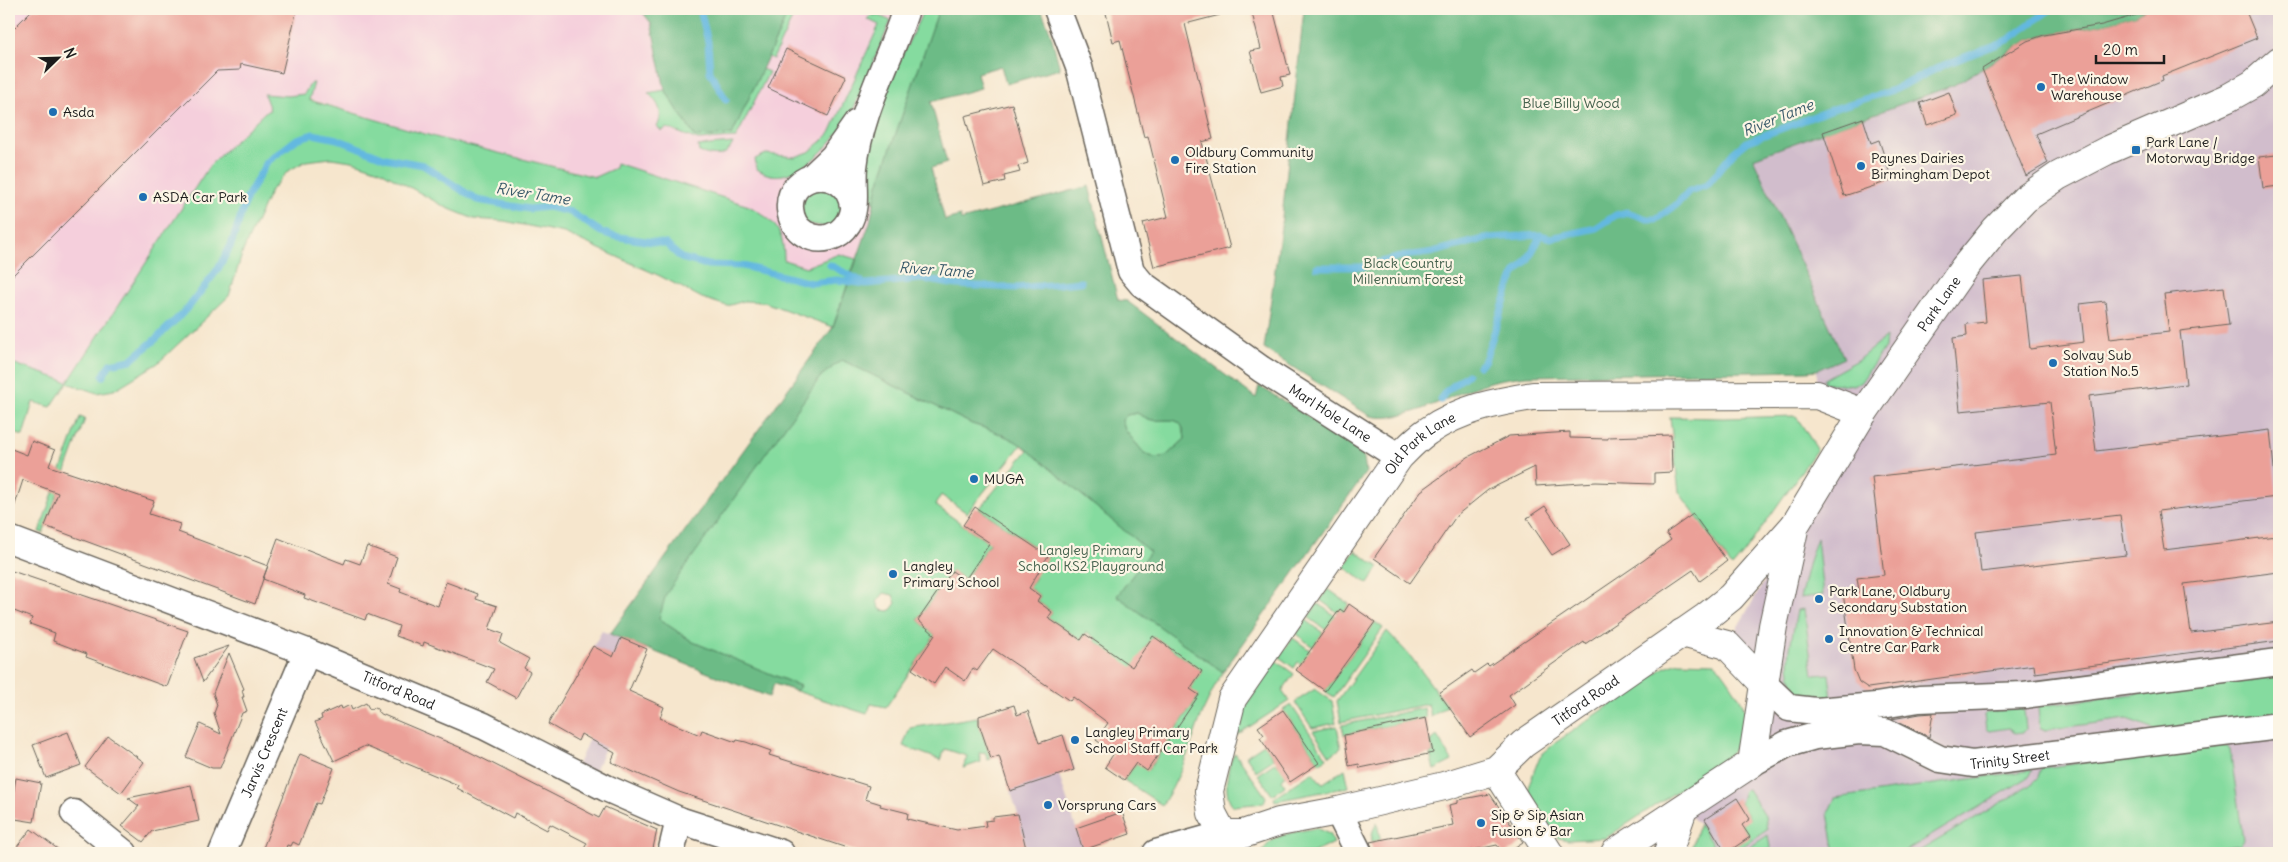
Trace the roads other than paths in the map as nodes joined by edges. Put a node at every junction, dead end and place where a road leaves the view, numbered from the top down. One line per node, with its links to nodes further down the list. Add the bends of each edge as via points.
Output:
1 (906, 9): 4 (street)
2 (916, 9): 4 (street)
3 (1057, 9): 10 (street, Marl Hole Lane, via 1079,67 1131,271 1142,284 1261,369)
4 (895, 44): 6 (street)
5 (2279, 61): 9 (main road, Park Lane, via 2253,84 2228,98 2106,151 2058,176 2025,199 1964,268)
6 (864, 114): 7 (street, via 834,157); 8 (street, via 855,157)
7 (812, 177): 8 (street, via 826,176 839,181 849,192); 8 (street, via 797,187 791,202 791,217 801,232 818,239 836,236 849,223)
8 (853, 206)
9 (1863, 413): 10 (main road, Old Park Lane, via 1817,395 1533,396 1492,402 1454,416 1426,431); 11 (main road, Park Lane)
10 (1399, 457): 24 (main road, Old Park Lane, via 1232,699 1209,791 1212,813)
11 (1795, 525): 13 (main road, Titford Road, via 1731,597); 16 (main road, Park Lane, via 1773,626)
12 (9, 539): 14 (street, Titford Road)
13 (1682, 633): 16 (main road, via 1727,644); 19 (main road, Titford Road, via 1523,744)
14 (307, 652): 23 (street, Titford Road, via 484,726 606,788); 26 (street, Jarvis Crescent)
15 (2279, 662): 16 (street, via 2024,695 1919,698 1876,706 1816,711 1789,708)
16 (1765, 685): 18 (main road)
17 (2279, 726): 18 (street, Trinity Street, via 1974,764 1940,759 1885,732 1859,731 1815,736 1787,744)
18 (1752, 763): 20 (main road, Trinity Street)
19 (1496, 770): 21 (main road, Titford Road); 31 (main road)
20 (1683, 809): 32 (main road, Trinity Street); 33 (main road)
21 (1338, 812): 24 (main road, Titford Road, via 1279,822 1243,834); 30 (street)
22 (74, 813): 25 (street)
23 (679, 820): 27 (street); 28 (street, Titford Road)
24 (1228, 844): 29 (street, Titford Road)
25 (124, 853)
26 (222, 853)
27 (671, 853)
28 (781, 853)
29 (1156, 853)
30 (1359, 853)
31 (1549, 853)
32 (1615, 853)
33 (1668, 853)

